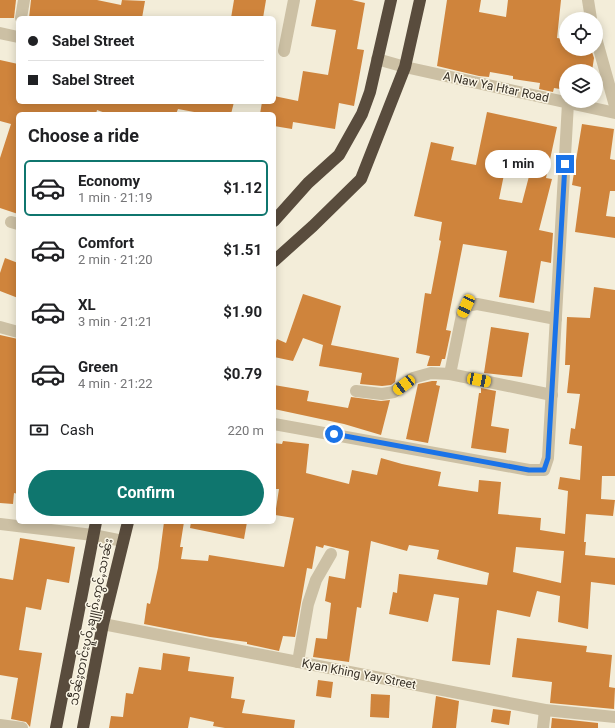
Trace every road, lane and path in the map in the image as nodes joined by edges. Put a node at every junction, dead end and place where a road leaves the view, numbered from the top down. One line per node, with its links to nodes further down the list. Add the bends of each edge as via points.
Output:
1 (24, 0): 7 (street)
2 (294, 0): 10 (street)
3 (391, 0): 12 (highway)
4 (420, 0): 13 (highway)
5 (588, 0): 6 (street)
6 (590, 12)
7 (21, 16)
8 (0, 33): 9 (street)
9 (16, 35)
10 (284, 51)
11 (601, 56): 15 (street)
12 (377, 59): 13 (street, A Naw Ya Htar Road); 19 (highway, via 362,114 339,155 308,183)
13 (405, 67): 14 (street, A Naw Ya Htar Road); 20 (highway, via 361,179)
14 (559, 101)
15 (615, 106)
16 (568, 108): 21 (street)
17 (592, 108): 18 (street, A Naw Ya Htar Road)
18 (615, 113)
19 (276, 219)
20 (276, 259)
21 (556, 319): 24 (street, via 477,304 466,306); 26 (street)
22 (0, 327): 23 (street)
23 (16, 331)
24 (450, 374): 25 (street, via 431,373 413,378 394,392 382,394); 26 (street)
25 (356, 391)
26 (552, 395): 27 (street, via 548,458 544,470 529,470)
27 (276, 424)
28 (0, 524): 31 (street)
29 (96, 524): 31 (highway, သဵႅၼ်ႈတၢင်းပူဝ်ႇၶျူၵ်ႉဢွင်ႇသၢၼ်း)
30 (127, 524): 32 (highway, သဵႅၼ်ႈတၢင်းပူဝ်ႇၶျူၵ်ႉဢွင်ႇသၢၼ်း)
31 (93, 535): 32 (street); 40 (highway, သဵႅၼ်ႈတၢင်းပူဝ်ႇၶျူၵ်ႉဢွင်ႇသၢၼ်း)
32 (123, 541): 34 (highway, သဵႅၼ်ႈတၢင်းပူဝ်ႇၶျူၵ်ႉဢွင်ႇသၢၼ်း)
33 (331, 554): 35 (street, via 316,580 308,604)
34 (103, 624): 35 (street, Kyan Khing Yay Street); 41 (highway, သဵႅၼ်ႈတၢင်းပူဝ်ႇၶျူၵ်ႉဢွင်ႇသၢၼ်း)
35 (298, 662): 36 (street, Kyan Khing Yay Street)
36 (545, 710): 37 (street, Kyan Khing Yay Street); 42 (street)
37 (615, 717)
38 (0, 725): 39 (street)
39 (22, 728)
40 (56, 728)
41 (83, 728)
42 (543, 728)

